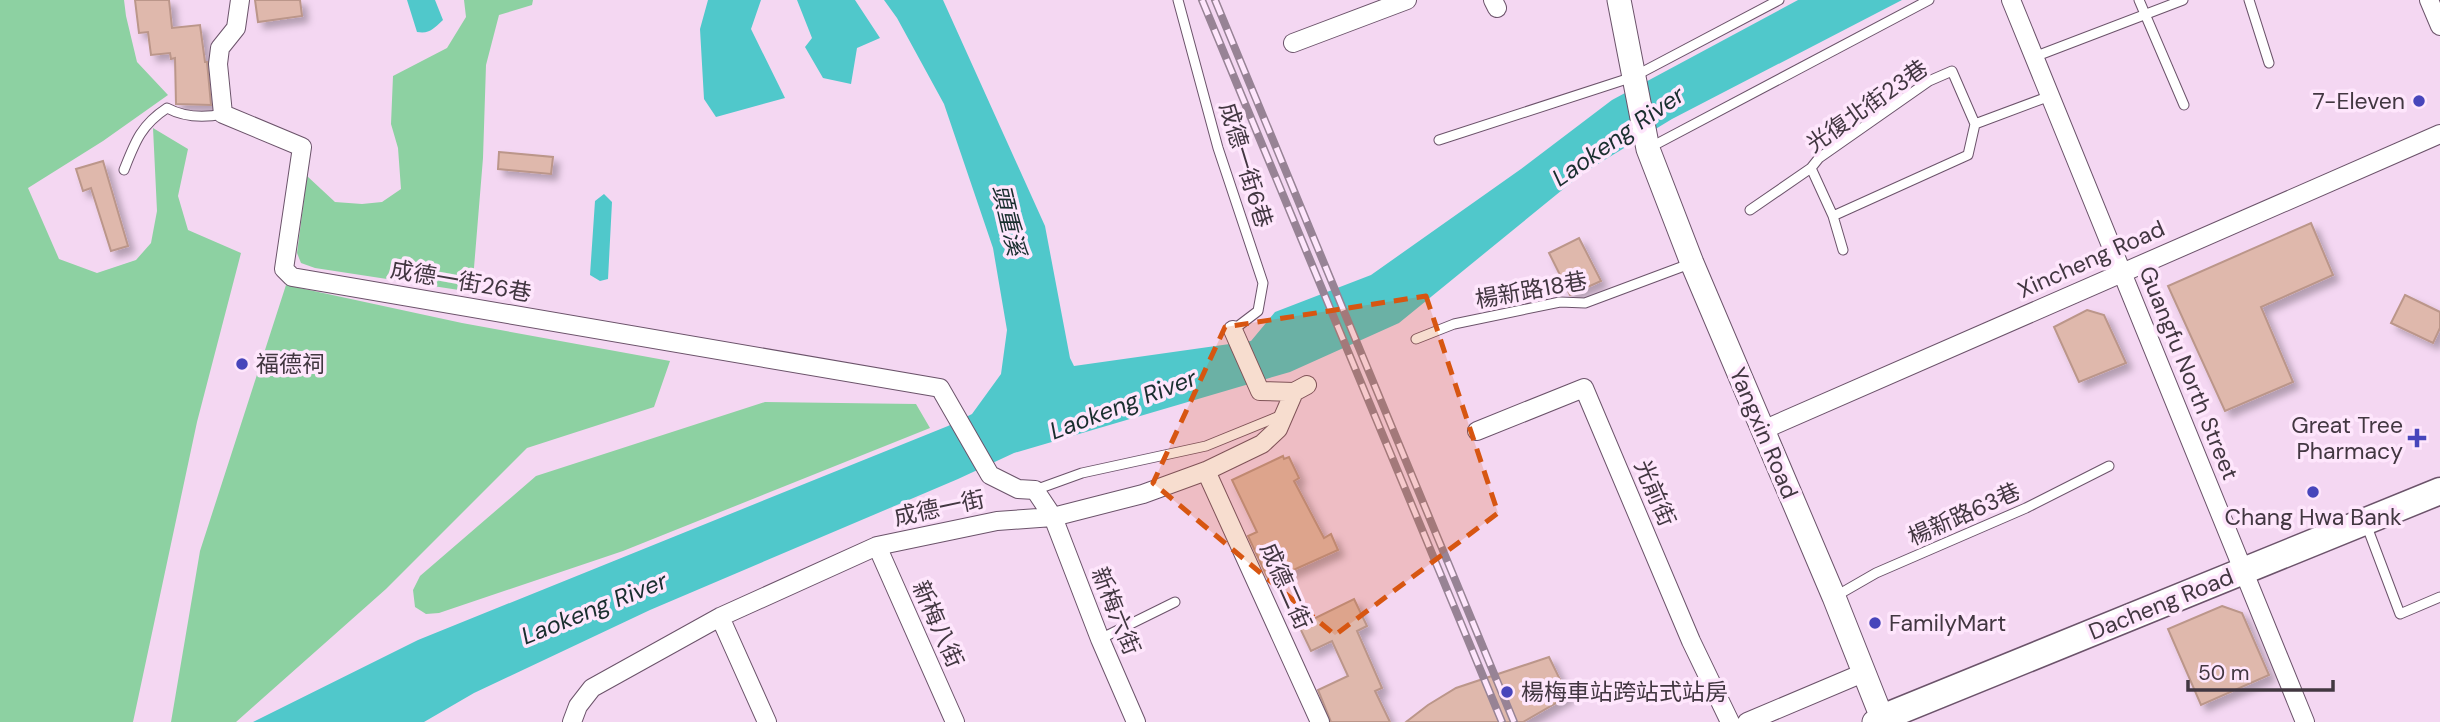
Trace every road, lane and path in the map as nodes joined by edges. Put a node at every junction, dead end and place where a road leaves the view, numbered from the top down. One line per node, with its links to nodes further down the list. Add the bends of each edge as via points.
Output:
1 (240, 0): 20 (street, via 236,28 219,48)
2 (1178, 0): 32 (lane, 成德一街6巷, via 1218,148 1263,283 1258,311)
3 (1407, 0): 14 (street)
4 (1619, 0): 17 (street, Yangxin Road)
5 (1779, 0): 17 (lane)
6 (1929, 0): 24 (lane, via 1667,141)
7 (2011, 0): 15 (street, Guangfu North Street)
8 (2139, 0): 12 (lane)
9 (2183, 0): 12 (lane)
10 (2249, 0): 16 (lane)
11 (2429, 0): 13 (street)
12 (2146, 14): 15 (lane); 19 (lane)
13 (2440, 26)
14 (1293, 43)
15 (2034, 57): 18 (street, Guangfu North Street)
16 (2269, 63)
17 (1633, 77): 23 (lane); 24 (street, Yangxin Road)
18 (2050, 96): 21 (lane); 31 (street, Guangfu North Street)
19 (2184, 105)
20 (223, 114): 26 (lane, via 197,117 167,108 152,118 136,139); 39 (street, 成德一街26巷, via 302,147 284,269 292,277 940,388 990,475 1018,489)
21 (1975, 124): 25 (lane, 光復北街23巷, via 1952,71 1929,81); 28 (lane, via 1968,155)
22 (2440, 134): 31 (street, Xincheng Road)
23 (1439, 141)
24 (1647, 146): 30 (street, Yangxin Road)
25 (1811, 168): 27 (lane); 28 (lane, 光復北街23巷)
26 (124, 170)
27 (1750, 210)
28 (1833, 216): 29 (lane, 光復北街23巷)
29 (1843, 250)
30 (1692, 262): 33 (lane, 楊新路18巷, via 1585,303 1560,302 1454,324); 35 (street, Yangxin Road)
31 (2122, 273): 35 (street, Xincheng Road); 44 (street, Guangfu North Street)
32 (1233, 330): 34 (street, 成德一街, via 1260,391 1301,388)
33 (1416, 339)
34 (1286, 413): 38 (street, 成德一街, via 1262,444); 39 (lane, via 1206,446 1082,473)
35 (1763, 430): 45 (street, Yangxin Road)
36 (1477, 431): 57 (street, 光前街, via 1584,388)
37 (2109, 466): 45 (lane, 楊新路63巷, via 2026,509 1876,573)
38 (1206, 471): 41 (street, 成德一街, via 1143,494); 56 (street, 成德二街)
39 (1035, 490): 41 (street)
40 (2440, 491): 42 (main road, Dacheng Road)
41 (1053, 517): 43 (street, 成德一街, via 997,521); 49 (street, 新梅六街)
42 (2365, 522): 44 (main road, Dacheng Road); 46 (lane, via 2400,614)
43 (877, 546): 48 (street, 成德一街); 54 (street, 新梅八街)
44 (2244, 570): 52 (main road, Dacheng Road); 59 (street, Guangfu North Street)
45 (1834, 597): 50 (street, Yangxin Road)
46 (2440, 597)
47 (1175, 602): 49 (lane)
48 (720, 617): 51 (street, 成德一街, via 592,688); 53 (street)
49 (1100, 639): 55 (street, 新梅六街)
50 (1863, 673): 52 (street, Yangxin Road); 58 (street)
51 (575, 714)
52 (1880, 721)
53 (767, 722)
54 (955, 722)
55 (1136, 722)
56 (1320, 722)
57 (1730, 722)
58 (1747, 722)
59 (2305, 722)

